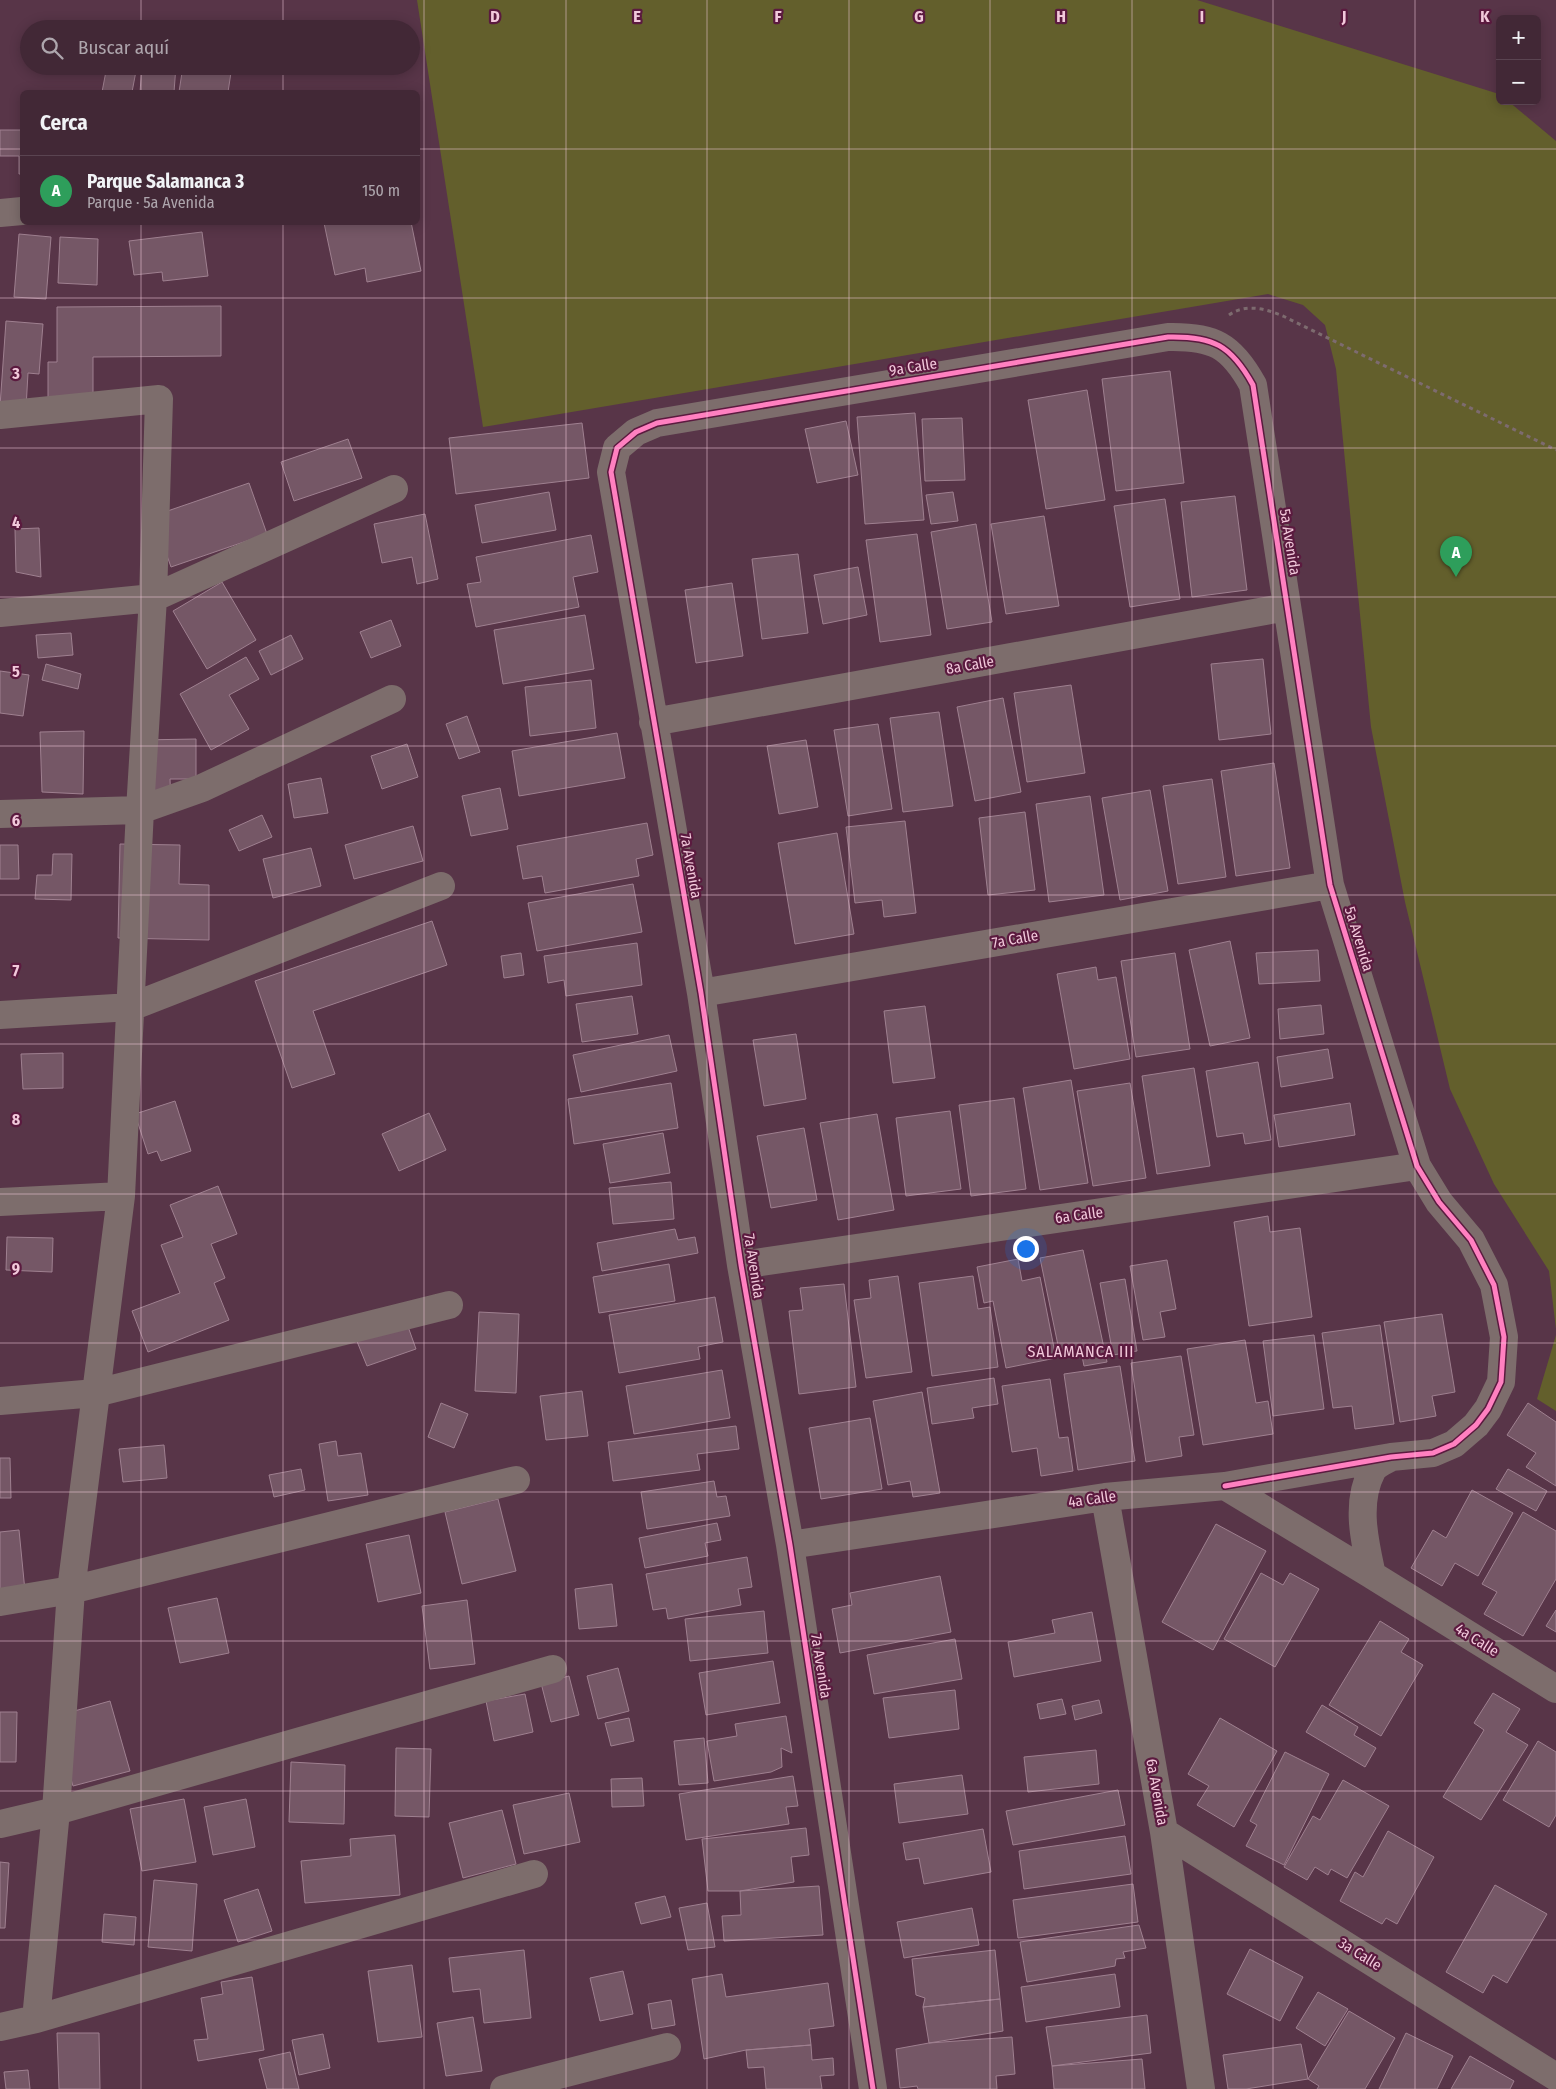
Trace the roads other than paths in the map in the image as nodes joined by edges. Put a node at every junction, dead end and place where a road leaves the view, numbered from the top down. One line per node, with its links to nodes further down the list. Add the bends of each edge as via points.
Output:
1 (20, 211): 2 (street)
2 (0, 213)
3 (1216, 344): 5 (street, 9a Calle, via 1194,337 1168,337 657,422 636,432); 8 (street, 5a Avenida, via 1241,363 1253,385)
4 (0, 415): 7 (street, via 159,399)
5 (617, 448): 11 (street, 7a Avenida, via 611,472)
6 (394, 489): 7 (street)
7 (153, 598): 9 (street); 12 (street)
8 (1287, 607): 11 (street, 8a Calle); 14 (street, 5a Avenida)
9 (0, 613)
10 (392, 700): 12 (street, via 202,788)
11 (654, 722): 16 (street, 7a Avenida)
12 (140, 810): 13 (street); 17 (street)
13 (0, 814)
14 (1330, 885): 16 (street, 7a Calle); 19 (street, 5a Avenida)
15 (441, 886): 17 (street)
16 (701, 993): 22 (street, 7a Avenida)
17 (131, 1007): 18 (street); 20 (street)
18 (0, 1015)
19 (1417, 1166): 22 (street, 6a Calle); 26 (street, 5a Avenida, via 1439,1202 1472,1240 1494,1285 1504,1337 1501,1382 1476,1426 1454,1444 1432,1453)
20 (121, 1196): 21 (street); 24 (street)
21 (0, 1202)
22 (741, 1265): 30 (street, 7a Avenida)
23 (449, 1305): 24 (street)
24 (96, 1394): 25 (street); 32 (street)
25 (0, 1401)
26 (1391, 1457): 28 (street, 5a Avenida); 31 (street, via 1373,1470 1365,1494 1363,1531)
27 (516, 1480): 32 (street)
28 (1225, 1486): 29 (street, 4a Calle); 31 (street, 4a Calle)
29 (1105, 1497): 30 (street, 4a Calle); 38 (street, 6a Avenida)
30 (790, 1545): 45 (street, 7a Avenida)
31 (1372, 1575): 35 (street, 4a Calle)
32 (70, 1590): 33 (street); 36 (street)
33 (0, 1602)
34 (553, 1669): 36 (street)
35 (1556, 1689)
36 (56, 1811): 37 (street); 40 (street)
37 (0, 1824)
38 (1164, 1832): 43 (street, 3a Calle); 46 (street, 6a Avenida)
39 (534, 1874): 40 (street)
40 (36, 2019): 41 (street)
41 (0, 2027)
42 (667, 2047): 44 (street)
43 (1556, 2077)
44 (504, 2089)
45 (873, 2089)
46 (1201, 2089)

